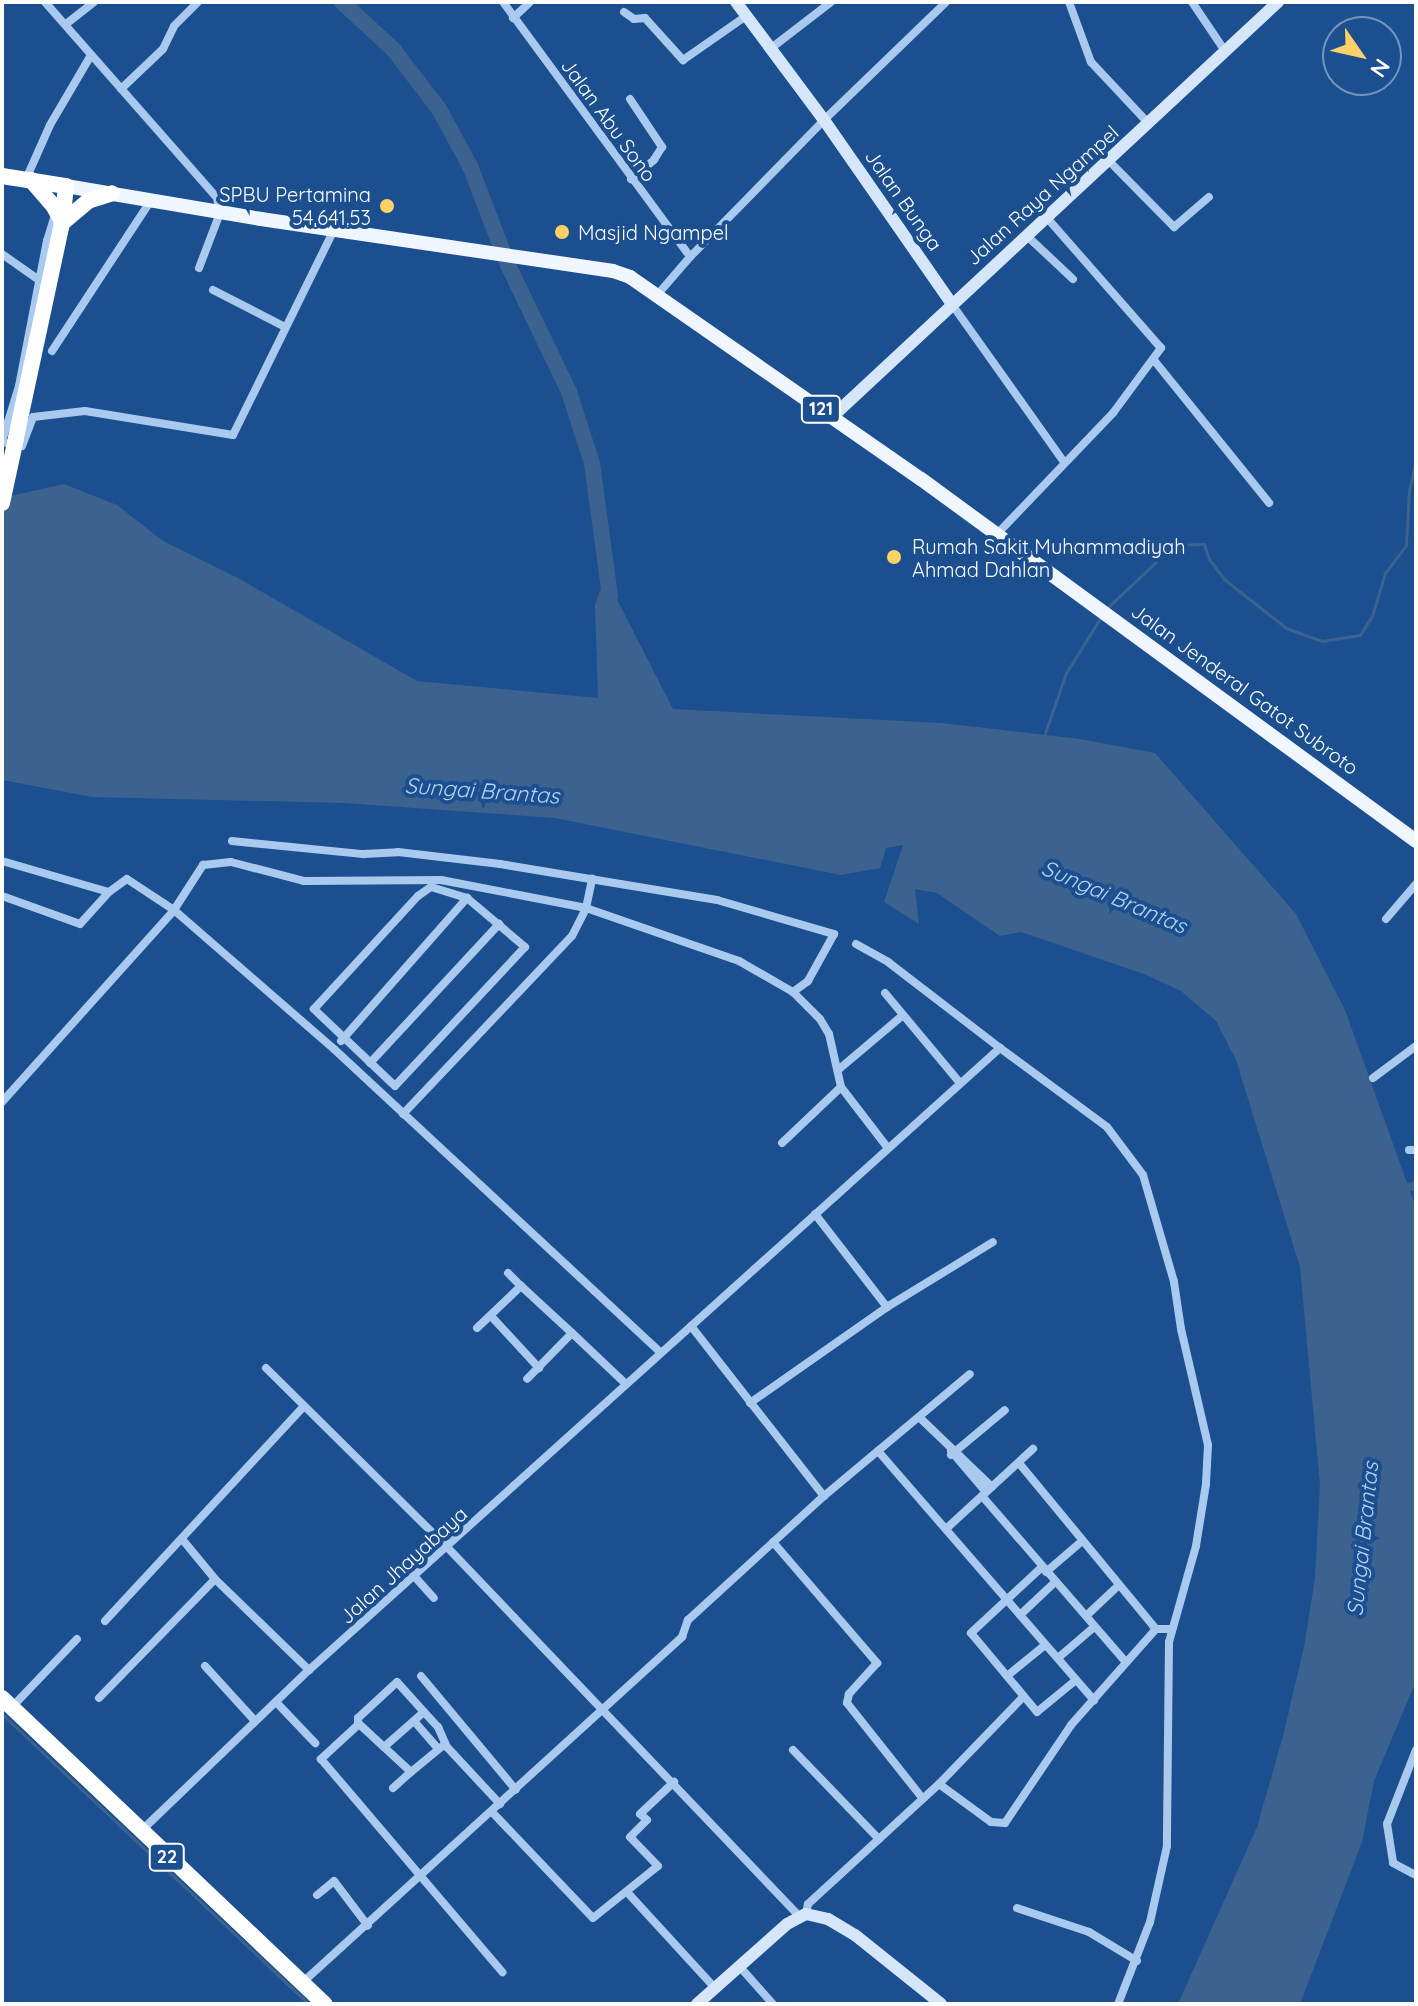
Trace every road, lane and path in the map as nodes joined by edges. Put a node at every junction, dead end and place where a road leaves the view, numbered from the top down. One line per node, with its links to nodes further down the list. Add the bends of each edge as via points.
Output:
1 (45, 2): 15 (street)
2 (94, 2): 15 (street)
3 (198, 2): 19 (street, via 174,26 163,49)
4 (503, 2): 14 (street, Jalan Abu Sono)
5 (530, 2): 14 (street)
6 (736, 2): 13 (street, Jalan Bunga)
7 (831, 2): 16 (street)
8 (946, 2): 21 (street)
9 (1069, 2): 22 (street, via 1091,62)
10 (1192, 2): 17 (street)
11 (1278, 2): 17 (street, Jalan Raya Ngampel)
12 (624, 12): 13 (street, via 645,18 683,60)
13 (746, 16): 16 (street, Jalan Bunga)
14 (513, 18): 25 (street, Jalan Abu Sono)
15 (66, 24): 18 (street)
16 (770, 49): 21 (street, Jalan Bunga)
17 (1225, 51): 22 (street, Jalan Raya Ngampel)
18 (91, 55): 19 (street); 26 (street, via 50,125)
19 (121, 89): 31 (street, via 217,198)
20 (630, 99): 25 (street, via 662,147)
21 (824, 120): 37 (street); 43 (street, Jalan Bunga)
22 (1150, 124): 23 (street, Jalan Raya Ngampel)
23 (1109, 161): 29 (street, via 1174,227); 33 (street, Jalan Raya Ngampel)
24 (2, 176): 26 (highway)
25 (631, 179): 37 (street, Jalan Abu Sono)
26 (28, 180): 27 (highway); 32 (highway)
27 (66, 186): 28 (main road, 121); 32 (highway)
28 (112, 193): 30 (main road, 121); 32 (highway)
29 (1209, 197)
30 (151, 200): 31 (main road, 121); 45 (street)
31 (220, 213): 34 (main road, 121); 38 (street)
32 (59, 216): 40 (street); 49 (highway)
33 (1048, 219): 35 (street, Jalan Raya Ngampel); 46 (street, via 1161,345)
34 (334, 229): 42 (main road, Jalan Jenderal Gatot Subroto / 121, via 613,271); 44 (street)
35 (1027, 236): 39 (street); 43 (street, Jalan Raya Ngampel)
36 (2, 254): 40 (street)
37 (690, 257): 42 (street)
38 (199, 268)
39 (1073, 279)
40 (39, 280): 47 (street)
41 (213, 290): 44 (street)
42 (658, 294): 48 (main road, Jalan Jenderal Gatot Subroto / 121)
43 (951, 303): 48 (street, Jalan Raya Ngampel); 50 (street, Jalan Bunga)
44 (285, 327): 49 (street, via 233,435 85,411 33,417 22,446)
45 (52, 351)
46 (1153, 359): 50 (street, via 1113,413); 52 (street)
47 (6, 417): 49 (street)
48 (832, 417): 53 (main road, Jalan Jenderal Gatot Subroto / 121)
49 (7, 440): 51 (highway, bridge)
50 (1064, 462): 53 (street)
51 (2, 503)
52 (1269, 503)
53 (997, 534): 55 (main road, Jalan Jenderal Gatot Subroto / 121)
54 (232, 841): 57 (street, via 433,856)
55 (1416, 841)
56 (2, 861): 59 (street)
57 (592, 879): 62 (street); 67 (street, via 717,900 834,934 808,981)
58 (1416, 884): 64 (street)
59 (109, 892): 60 (street, via 80,924); 63 (street, via 127,879)
60 (2, 896)
61 (467, 898): 65 (street); 70 (street); 70 (street, via 439,888 425,890 315,1007)
62 (586, 908): 63 (street, via 441,880 313,882 216,862 203,865); 67 (street, via 700,944); 80 (street, via 572,936)
63 (174, 910): 73 (street); 79 (street)
64 (1386, 919)
65 (499, 924): 74 (street); 74 (street, via 525,947 493,984 399,1085)
66 (856, 944): 72 (street, via 888,962)
67 (793, 992): 75 (street, via 826,1029)
68 (885, 993): 69 (street)
69 (903, 1015): 75 (street); 77 (street)
70 (344, 1038): 73 (street); 74 (street)
71 (1416, 1046): 76 (street)
72 (1000, 1048): 77 (street, Jalan Jhayabaya); 125 (street, via 1107,1127 1143,1175 1174,1282 1208,1445 1196,1546)
73 (334, 1049): 80 (street)
74 (370, 1063)
75 (838, 1070): 78 (street)
76 (1373, 1078)
77 (960, 1083): 82 (street, Jalan Jhayabaya)
78 (841, 1087): 81 (street); 82 (street)
79 (2, 1102)
80 (403, 1114): 92 (street)
81 (782, 1143)
82 (887, 1147): 83 (street, Jalan Jhayabaya)
83 (815, 1214): 87 (street); 89 (street, Jalan Jhayabaya)
84 (993, 1242): 87 (street)
85 (508, 1273): 86 (street)
86 (521, 1286): 88 (street); 91 (street)
87 (887, 1307): 98 (street)
88 (491, 1316): 90 (street); 94 (street)
89 (691, 1326): 92 (street, Jalan Jhayabaya); 98 (street)
90 (477, 1328)
91 (572, 1333): 94 (street); 97 (street)
92 (661, 1353): 97 (street, Jalan Jhayabaya)
93 (266, 1368): 99 (street)
94 (539, 1368): 96 (street)
95 (971, 1375): 101 (street)
96 (527, 1379)
97 (626, 1384): 112 (street, Jalan Jhayabaya)
98 (750, 1403): 107 (street)
99 (304, 1406): 109 (street); 112 (street)
100 (1005, 1410): 104 (street)
101 (920, 1419): 103 (street); 104 (street)
102 (1033, 1449): 105 (street)
103 (878, 1451): 107 (street); 108 (street)
104 (953, 1451): 106 (street)
105 (1019, 1463): 106 (street); 110 (street)
106 (987, 1491): 108 (street); 113 (street)
107 (824, 1496): 111 (street)
108 (947, 1528): 119 (street)
109 (182, 1539): 115 (street); 122 (street)
110 (1082, 1541): 113 (street); 117 (street)
111 (773, 1542): 140 (street, via 688,1620 682,1637); 155 (street, via 877,1663 847,1703)
112 (447, 1547): 114 (street, Jalan Jhayabaya); 140 (street)
113 (1044, 1569): 116 (street); 119 (street)
114 (415, 1577): 118 (street); 131 (street, Jalan Jhayabaya)
115 (215, 1579): 131 (street); 136 (street)
116 (1055, 1582): 120 (street); 121 (street)
117 (1119, 1585): 121 (street); 124 (street)
118 (434, 1598)
119 (1007, 1599): 120 (street); 133 (street, via 971,1633)
120 (1020, 1615): 127 (street)
121 (1086, 1616): 123 (street)
122 (105, 1621)
123 (1094, 1627): 128 (street); 129 (street)
124 (1156, 1629): 125 (street); 129 (street)
125 (1171, 1629): 167 (street, via 1167,1846)
126 (77, 1639): 139 (street)
127 (1045, 1645): 128 (street); 133 (street)
128 (1058, 1658): 134 (street)
129 (1126, 1662): 137 (street)
130 (205, 1666): 142 (street)
131 (309, 1670): 138 (street, Jalan Jhayabaya)
132 (421, 1676): 154 (street)
133 (1007, 1676): 135 (street)
134 (1076, 1680): 135 (street, via 1041,1711); 137 (street)
135 (1023, 1697): 152 (street)
136 (99, 1698)
137 (1094, 1700): 152 (street, via 1067,1730 1005,1823 991,1822)
138 (276, 1702): 142 (street, Jalan Jhayabaya); 145 (street)
139 (7, 1703): 158 (highway, 22)
140 (603, 1710): 151 (street); 154 (street)
141 (424, 1712): 143 (street); 144 (street, via 397,1682 358,1718); 146 (street, via 438,1727)
142 (255, 1721): 158 (street, Jalan Jhayabaya)
143 (414, 1721): 146 (street); 147 (street)
144 (359, 1724): 147 (street); 161 (street, via 321,1759)
145 (315, 1743)
146 (441, 1746): 150 (street); 156 (street)
147 (384, 1747): 150 (street)
148 (793, 1750): 159 (street)
149 (1416, 1750): 160 (street, via 1387,1824 1393,1863)
150 (411, 1772): 153 (street)
151 (674, 1782): 162 (street, via 640,1814 647,1820 630,1837 658,1866); 165 (street)
152 (939, 1784): 155 (street)
153 (393, 1788)
154 (516, 1790): 156 (street)
155 (923, 1799): 159 (street)
156 (500, 1804): 157 (street)
157 (492, 1812): 161 (street); 162 (street, via 588,1917 599,1917)
158 (140, 1832): 170 (highway, 22)
159 (879, 1839): 165 (street)
160 (1416, 1875)
161 (423, 1876): 166 (street); 169 (street)
162 (627, 1892): 171 (street)
163 (317, 1895): 166 (street, via 334,1881)
164 (1017, 1908): 167 (street, via 1089,1932)
165 (802, 1915): 168 (street); 175 (street, via 828,1919 855,1935)
166 (368, 1926): 170 (street)
167 (1137, 1961): 176 (street)
168 (740, 1967): 171 (street); 174 (street)
169 (502, 1972)
170 (303, 1983): 172 (highway, 22)
171 (715, 1988): 173 (street)
172 (325, 2004)
173 (697, 2004)
174 (773, 2004)
175 (941, 2004)
176 (1118, 2004)

